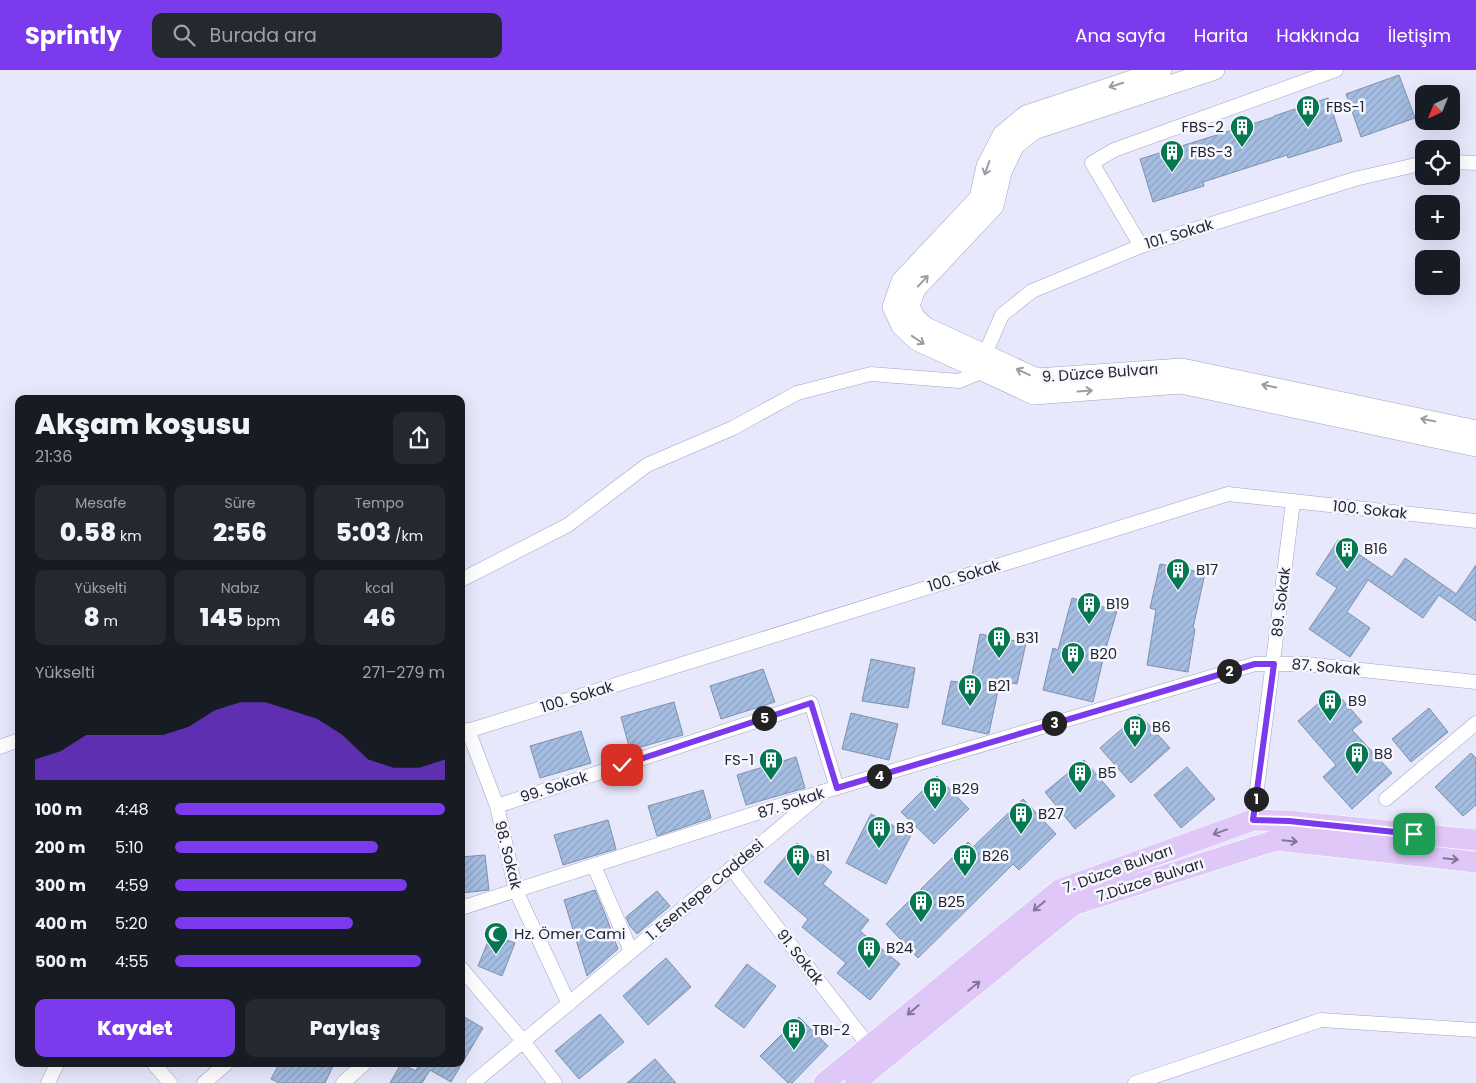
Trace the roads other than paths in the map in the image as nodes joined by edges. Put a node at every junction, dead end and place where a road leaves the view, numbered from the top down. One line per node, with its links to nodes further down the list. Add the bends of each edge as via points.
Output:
1 (1162, 70): 8 (main road, 9. Düzce Bulvarı, one-way to 8, via 1026,115 1002,135 986,166 979,198 902,280 892,307 901,326 917,341)
2 (1215, 70): 8 (main road, 9. Düzce Bulvarı, one-way to 2, via 926,327 910,306 916,289 994,206 1002,172 1015,145 1034,130)
3 (1336, 70): 7 (street, via 1114,150 1092,164)
4 (1460, 162): 5 (street)
5 (1476, 163)
6 (1415, 165): 7 (street, 101. Sokak, via 1355,180)
7 (1141, 246): 8 (street, 101. Sokak, via 1032,292 1002,315)
8 (984, 363): 9 (main road, 9. Düzce Bulvarı, one-way to 8, via 1182,368 1037,378); 10 (main road, 9. Düzce Bulvarı, one-way to 10, via 1034,395 1181,384); 13 (street, via 959,381 870,374 797,393 733,428 647,465 568,525)
9 (1476, 430)
10 (1476, 447)
11 (1293, 502): 12 (street, 100. Sokak); 14 (street, 89. Sokak); 17 (street, 100. Sokak, via 1228,494)
12 (1476, 521)
13 (465, 578)
14 (1274, 664): 15 (street, 87. Sokak, via 1305,664); 20 (street, 87. Sokak, via 1255,664); 24 (street, 89. Sokak)
15 (1476, 682)
16 (1476, 723): 22 (street)
17 (465, 732): 23 (street, 98. Sokak)
18 (15, 741): 19 (street)
19 (0, 747)
20 (837, 788): 21 (street, 87. Sokak); 23 (street, 99. Sokak, via 811,703)
21 (822, 792): 27 (street, 87. Sokak); 28 (street, 1. Esentepe Caddesi)
22 (1386, 799)
23 (497, 806): 29 (street, 98. Sokak)
24 (1253, 820): 25 (main road, 7. Düzce Bulvarı); 36 (main road, 7. Düzce Bulvarı, one-way to 36, via 1059,890)
25 (1476, 840)
26 (1476, 862): 48 (main road, 7.Düzce Bulvarı, one-way to 26, via 1073,905 1276,840)
27 (594, 866): 29 (street, 87. Sokak); 31 (street)
28 (731, 868): 31 (street, 1. Esentepe Caddesi); 36 (street, 91. Sokak)
29 (516, 891): 30 (street, 87. Sokak); 33 (street, 98. Sokak)
30 (465, 907)
31 (631, 952): 33 (street, 1. Esentepe Caddesi)
32 (465, 973): 35 (street)
33 (569, 1004): 35 (street, 1. Esentepe Caddesi)
34 (1476, 1030): 49 (street, via 1321,1020)
35 (523, 1041): 45 (street, 1. Esentepe Caddesi); 46 (street)
36 (869, 1046): 47 (main road, 7. Düzce Bulvarı)
37 (56, 1067): 41 (street)
38 (157, 1067): 42 (street)
39 (223, 1067): 43 (street)
40 (361, 1067): 44 (street)
41 (48, 1083)
42 (170, 1083)
43 (204, 1083)
44 (343, 1083)
45 (473, 1083)
46 (556, 1083)
47 (824, 1083)
48 (855, 1083)
49 (1135, 1083)

